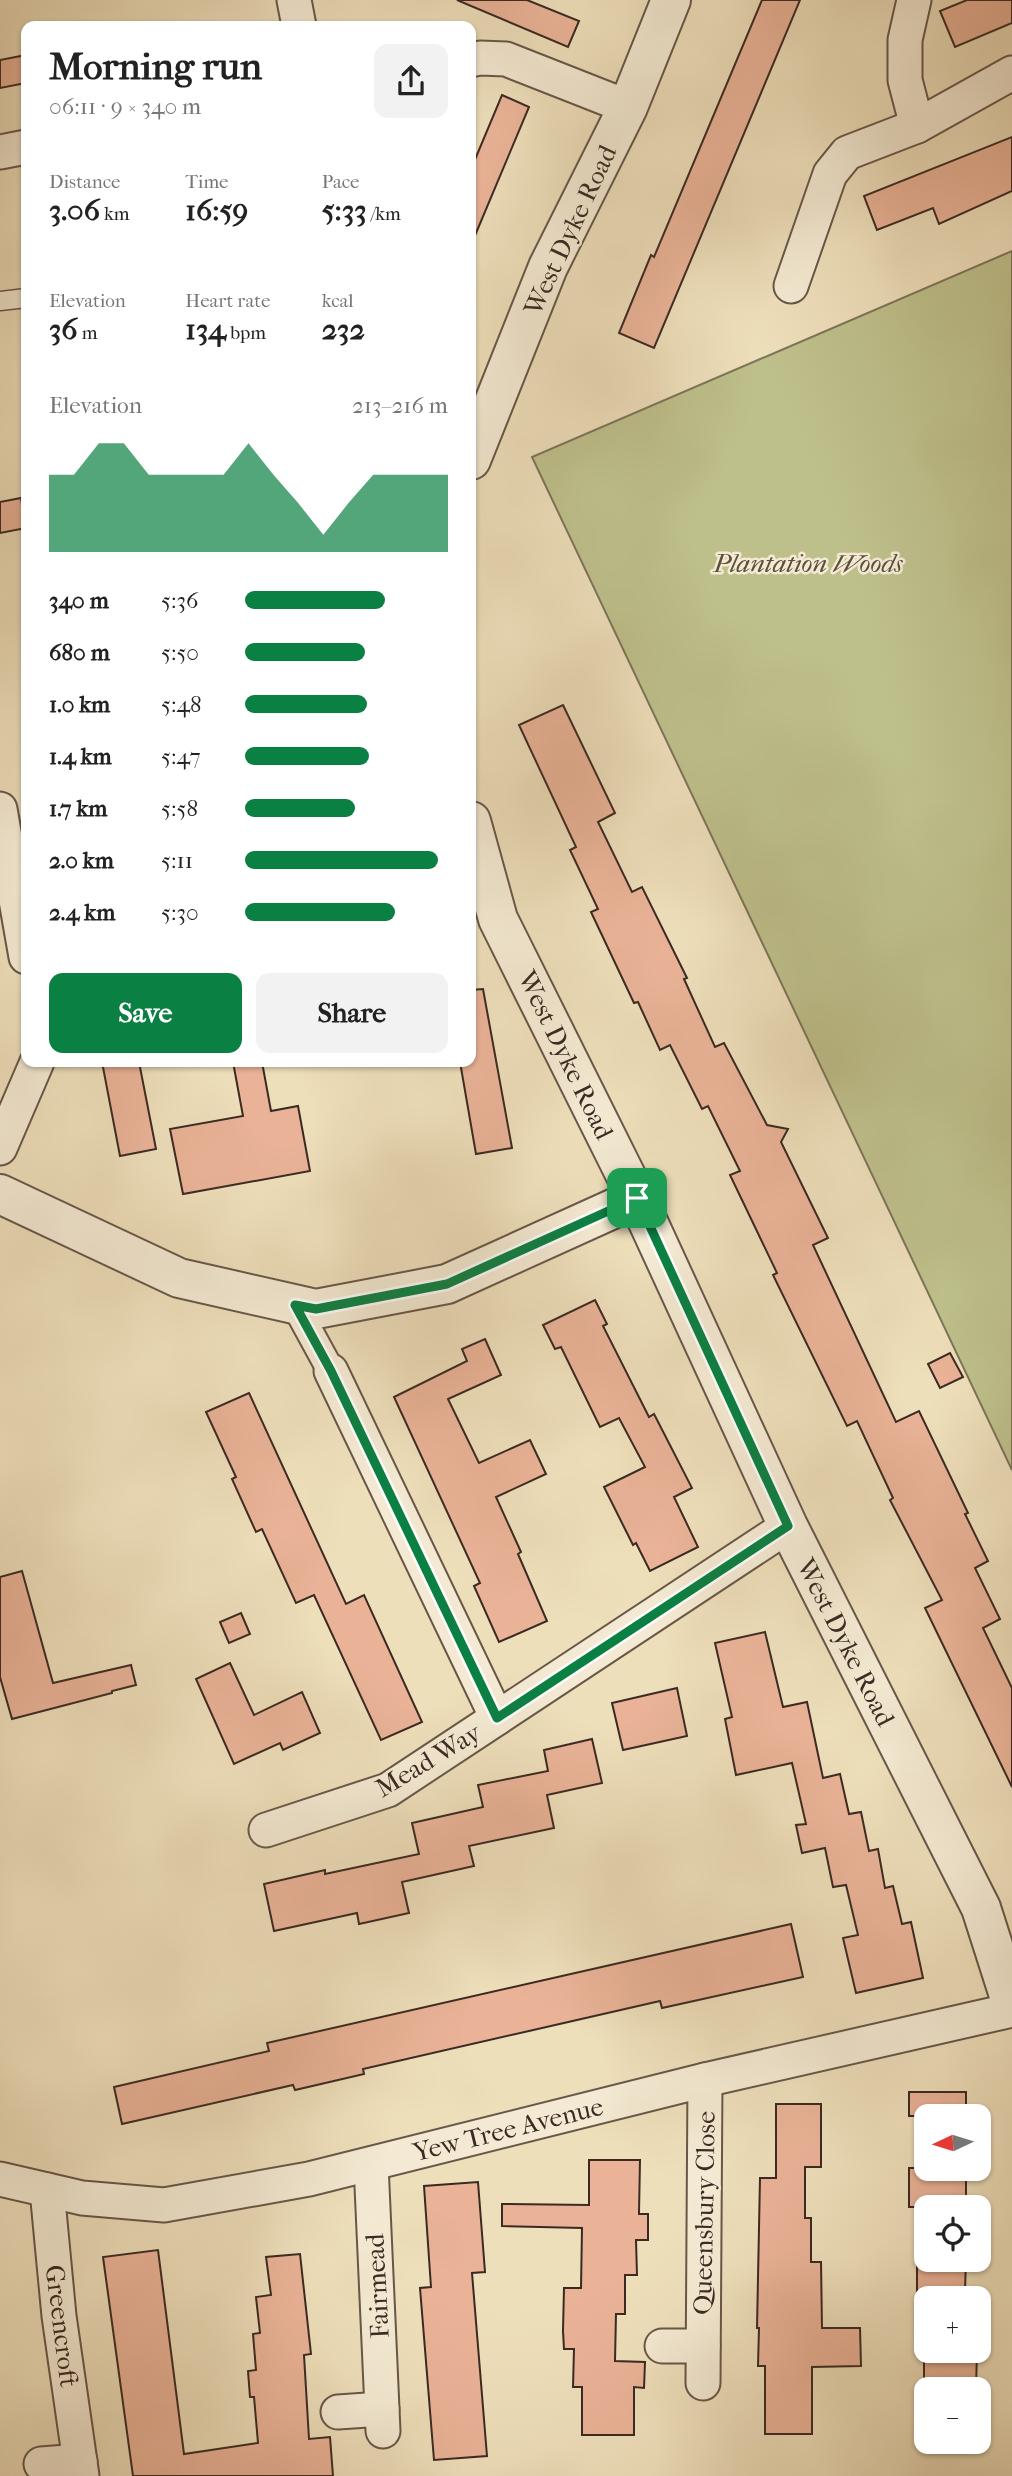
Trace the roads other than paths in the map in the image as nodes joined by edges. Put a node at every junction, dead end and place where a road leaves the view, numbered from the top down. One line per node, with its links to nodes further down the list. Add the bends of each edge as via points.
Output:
1 (294, 0): 4 (street)
2 (671, 0): 7 (street, West Dyke Road)
3 (914, 0): 8 (street, via 905,40 905,80)
4 (298, 21)
5 (476, 59): 7 (street, via 506,59)
6 (1012, 73): 8 (street)
7 (628, 107): 14 (street, West Dyke Road, via 548,267)
8 (918, 127): 11 (street, via 847,153 830,174)
9 (21, 148): 10 (street)
10 (0, 152)
11 (791, 286)
12 (21, 299): 13 (lane)
13 (0, 301)
14 (476, 447)
15 (0, 809): 17 (street)
16 (476, 839): 21 (street, West Dyke Road, via 498,919)
17 (21, 929)
18 (35, 1067): 19 (street)
19 (0, 1148)
20 (0, 1194): 22 (street, via 179,1278)
21 (637, 1198): 22 (street, via 447,1284 316,1309); 24 (street, West Dyke Road)
22 (295, 1305): 23 (street)
23 (331, 1371): 25 (street)
24 (788, 1526): 25 (street, Mead Way); 27 (street, West Dyke Road, via 981,1908)
25 (497, 1718): 26 (street, Mead Way, via 388,1790)
26 (266, 1830)
27 (1012, 2008): 28 (street, Yew Tree Avenue)
28 (705, 2080): 29 (street, Yew Tree Avenue); 33 (street, Queensbury Close)
29 (371, 2164): 31 (street, Yew Tree Avenue, via 164,2205); 35 (street, Fairmead, via 383,2420)
30 (0, 2179): 31 (street, Yew Tree Avenue)
31 (47, 2190): 37 (street, Greencroft)
32 (662, 2346): 33 (street, Queensbury Close)
33 (703, 2346): 34 (street, Queensbury Close)
34 (702, 2384)
35 (338, 2412)
36 (41, 2464): 37 (street, Greencroft)
37 (81, 2469)

